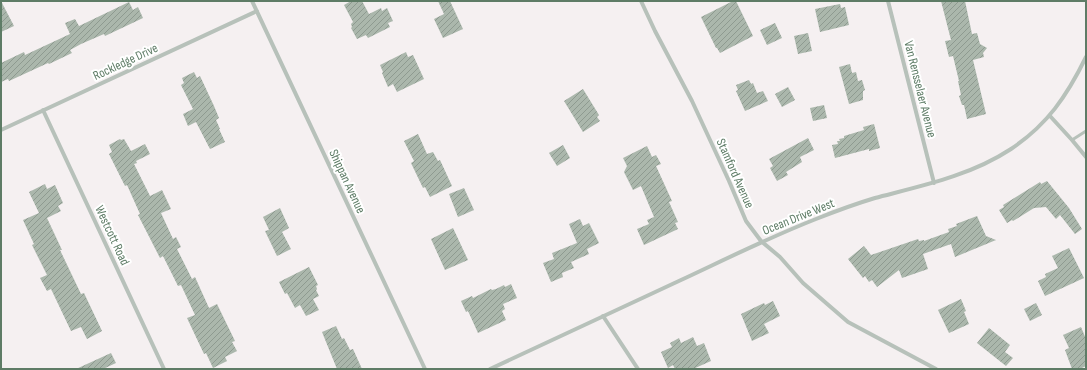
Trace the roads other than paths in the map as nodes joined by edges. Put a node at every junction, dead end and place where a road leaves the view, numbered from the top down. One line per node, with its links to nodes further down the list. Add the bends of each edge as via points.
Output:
1 (252, 1): 4 (street, Shippan Avenue)
2 (642, 1): 13 (street, Stamford Avenue, via 692,101 746,221)
3 (888, 1): 12 (street, Van Rensselaer Avenue)
4 (257, 11): 6 (street, Rockledge Drive); 16 (street, Shippan Avenue)
5 (1086, 57): 7 (street, Ocean Drive West, via 1072,84)
6 (43, 110): 8 (street, Rockledge Drive); 15 (street, Westcott Road)
7 (1050, 116): 10 (street); 12 (street, Ocean Drive West, via 1000,156)
8 (1, 130)
9 (1086, 131): 10 (lane)
10 (1072, 140): 11 (street)
11 (1086, 157)
12 (934, 183): 13 (street, Ocean Drive West, via 851,205)
13 (761, 241): 14 (street, Ocean Drive West); 19 (street, Stamford Avenue, via 780,257 803,283 848,322)
14 (603, 316): 17 (street, Ocean Drive West); 18 (street)
15 (164, 369)
16 (425, 369)
17 (490, 369)
18 (638, 369)
19 (936, 369)

